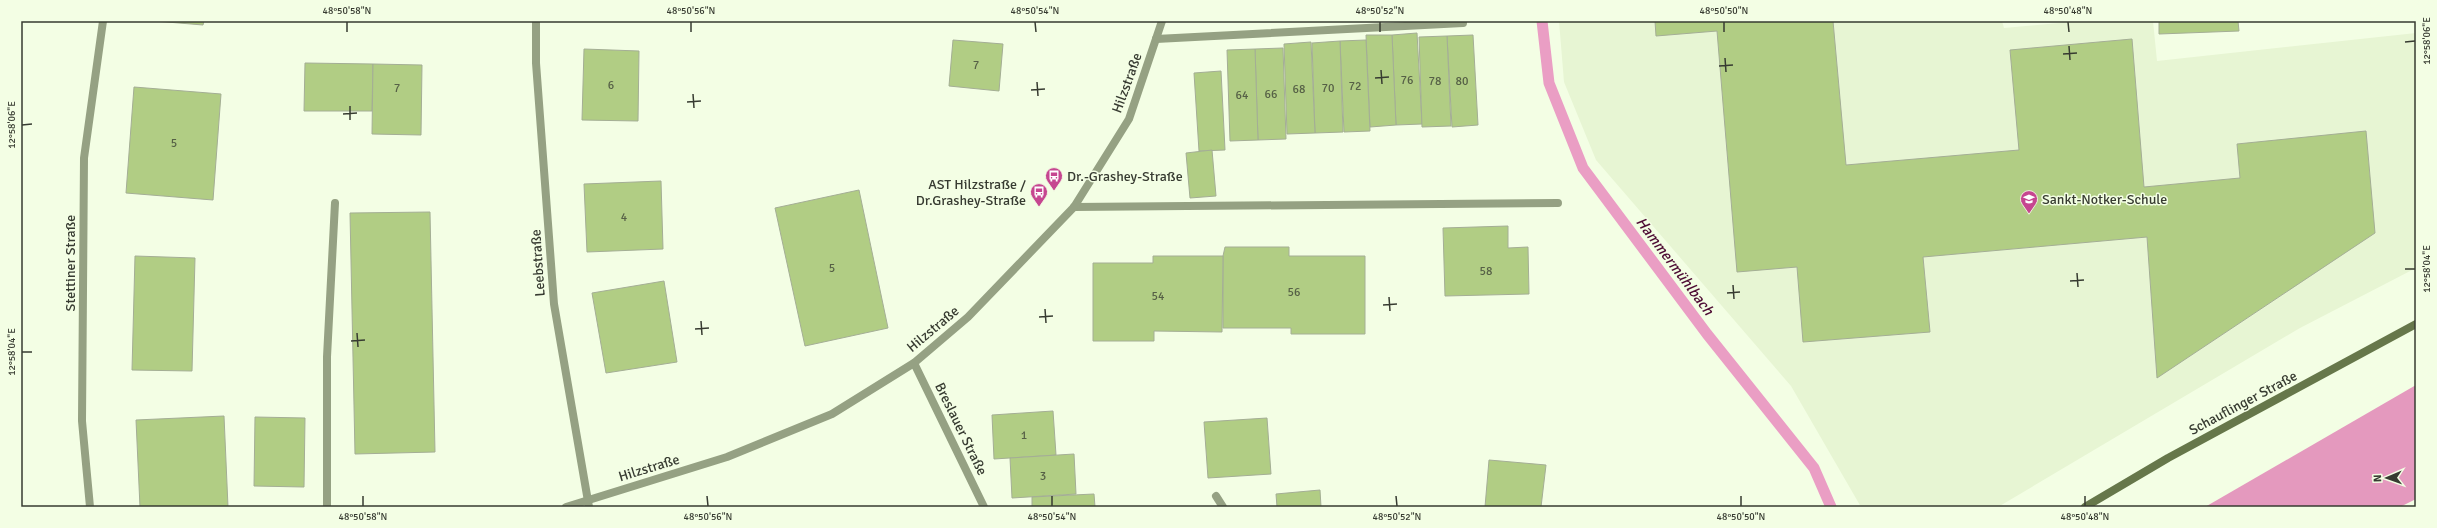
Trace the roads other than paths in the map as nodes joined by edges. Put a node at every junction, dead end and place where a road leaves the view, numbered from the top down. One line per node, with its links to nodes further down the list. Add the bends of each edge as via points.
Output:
1 (103, 21): 13 (street, Stettiner Straße, via 84,158 82,421)
2 (536, 21): 12 (street, Leebstraße, via 536,63 554,304)
3 (1162, 21): 5 (street, Hilzstraße)
4 (1463, 23): 5 (street)
5 (1156, 39): 8 (street, Hilzstraße, via 1129,119)
6 (335, 203): 14 (street, via 327,357)
7 (1558, 204): 8 (street)
8 (1074, 207): 10 (street, Hilzstraße, via 968,317)
9 (2416, 324): 18 (main road, Schauflinger Straße, via 2168,458)
10 (914, 363): 12 (street, Hilzstraße, via 832,414 727,458); 16 (street, Breslauer Straße)
11 (1216, 496): 17 (street)
12 (587, 504): 15 (street, Hilzstraße)
13 (90, 507)
14 (327, 507)
15 (566, 507)
16 (984, 507)
17 (1223, 507)
18 (2085, 507)

